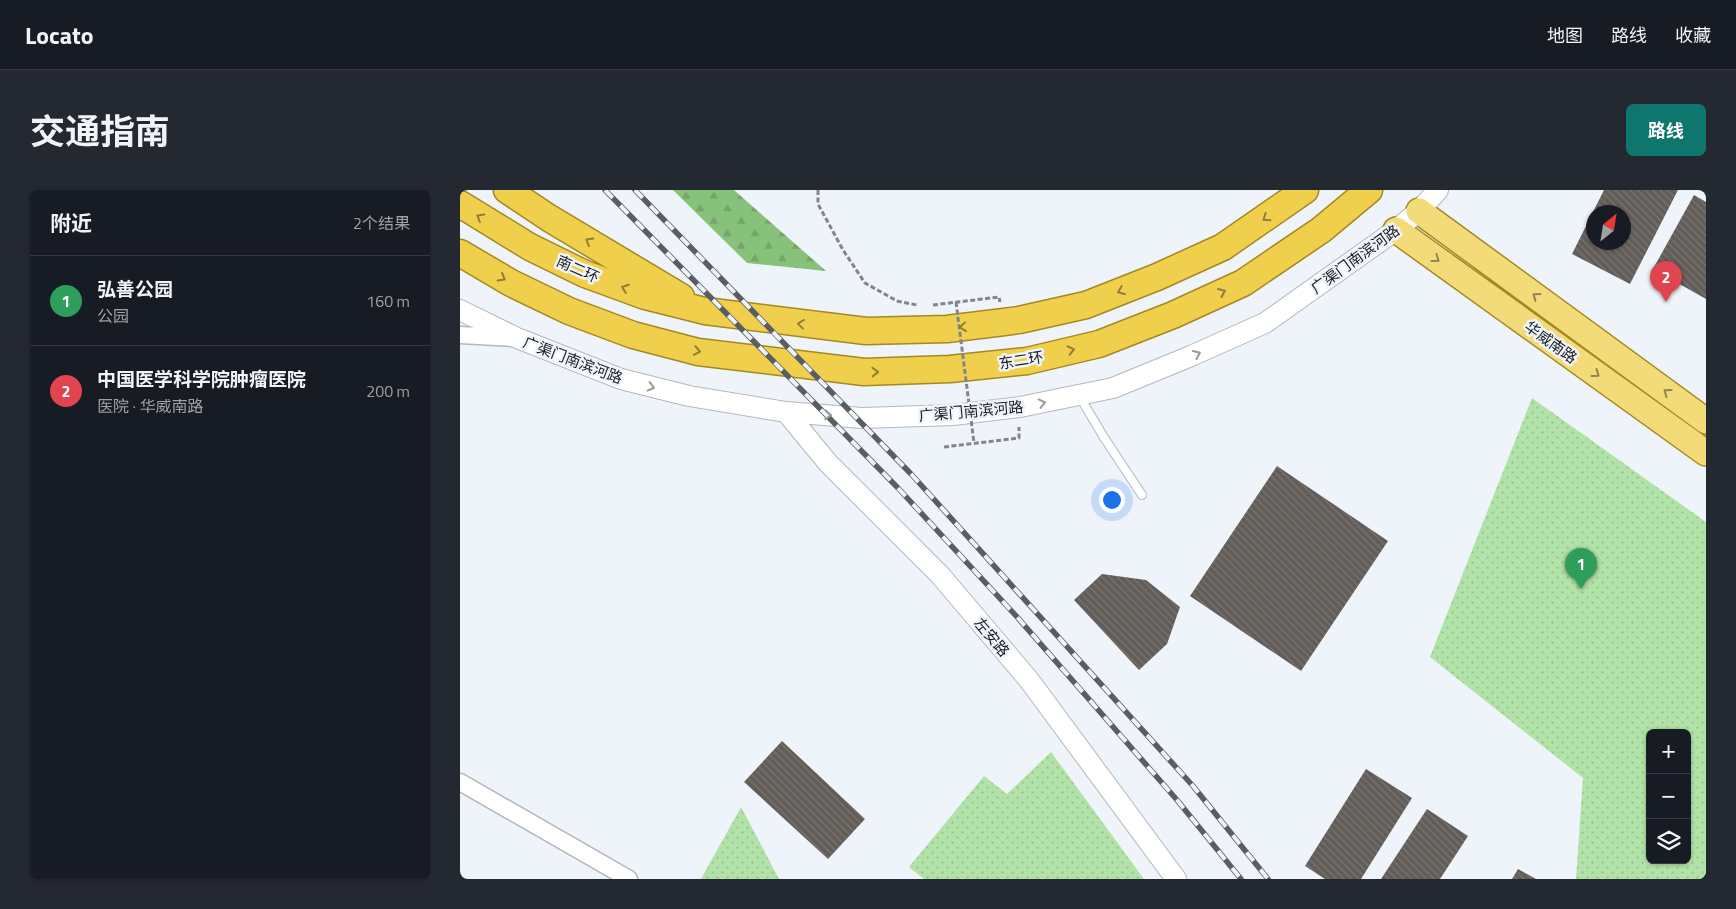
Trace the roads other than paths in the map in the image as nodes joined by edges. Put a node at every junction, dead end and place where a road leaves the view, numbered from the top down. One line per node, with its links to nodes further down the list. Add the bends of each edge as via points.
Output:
1 (507, 190): 10 (highway, one-way to 1)
2 (1306, 190): 10 (highway, one-way to 10, via 1223,247 1086,305 1020,320 947,328 866,331)
3 (1369, 190): 8 (highway, 东二环, one-way to 3, via 519,288 569,311 632,335 698,352 864,372 950,370 1027,360 1099,344 1173,315 1243,283 1321,230)
4 (1438, 190): 6 (street, 广渠门南滨河路)
5 (460, 204): 10 (highway, 南二环, one-way to 5, via 644,296 585,274 530,247)
6 (1419, 211): 7 (street, 广渠门南滨河路); 15 (main road, 华威南路, one-way to 6)
7 (1396, 230): 13 (street, 广渠门南滨河路, one-way to 7, via 1113,388 1266,323); 16 (main road, 华威南路, one-way to 16)
8 (460, 253)
9 (460, 310): 12 (street, 广渠门南滨河路)
10 (706, 311)
11 (460, 335): 12 (street)
12 (517, 338): 14 (street, 广渠门南滨河路, one-way to 14, via 621,379 689,396)
13 (1079, 395): 14 (street, 广渠门南滨河路, one-way to 13, via 862,418 953,415 1034,405); 17 (lane)
14 (786, 412): 20 (street, 左安路, via 828,463 940,575 1029,680)
15 (1706, 421)
16 (1706, 453)
17 (1142, 495)
18 (460, 782): 19 (street)
19 (629, 879)
20 (1176, 879)

